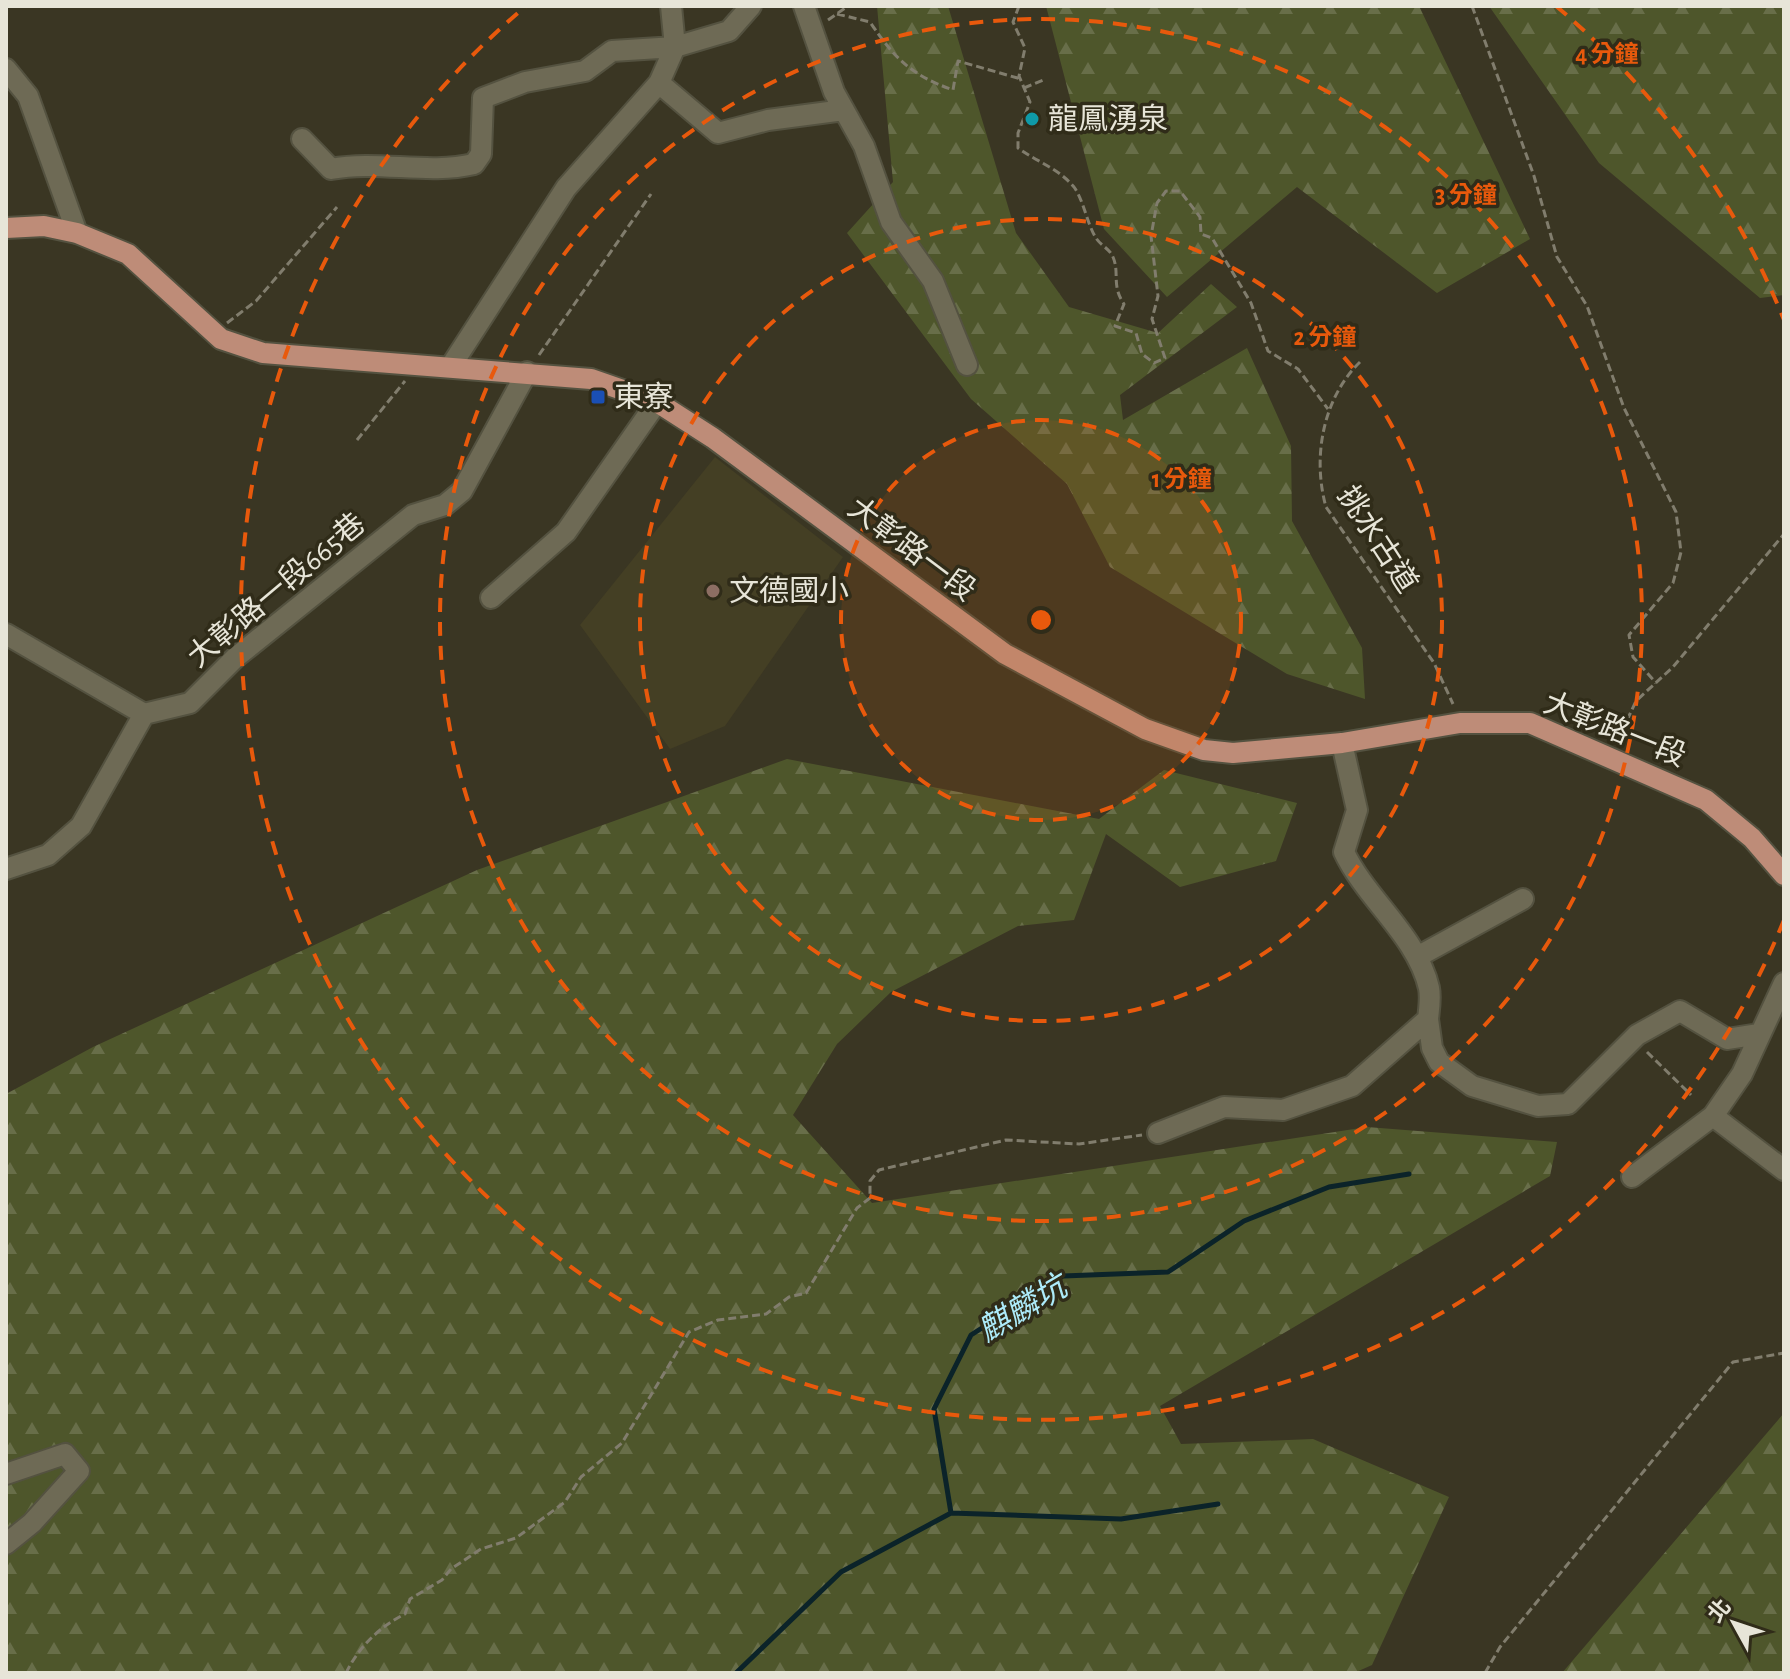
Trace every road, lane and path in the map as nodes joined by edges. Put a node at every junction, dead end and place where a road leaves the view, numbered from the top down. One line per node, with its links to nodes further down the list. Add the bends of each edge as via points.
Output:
1 (671, 6): 9 (lane)
2 (751, 6): 9 (lane, via 729,31)
3 (804, 6): 8 (lane)
4 (848, 6): 7 (path)
5 (1019, 6): 11 (path, via 1013,22 1025,48)
6 (1472, 6): 33 (path, via 1534,176 1557,257 1587,306 1624,408 1676,512 1681,552 1673,583 1629,635 1633,657)
7 (837, 14): 8 (path); 11 (path, via 870,22 892,54 922,79 953,90 958,61)
8 (812, 30): 15 (lane)
9 (675, 47): 13 (lane); 16 (lane, via 612,51 585,71 525,82 483,98 481,154 474,164 450,170 361,164 331,169)
10 (6, 69): 20 (lane, via 28,96)
11 (1021, 79): 14 (path)
12 (1046, 79): 14 (path)
13 (659, 83): 15 (lane, via 718,133); 25 (lane, via 566,188)
14 (1024, 88): 28 (path, via 1030,102 1018,148 1049,164 1076,189 1081,208 1093,222 1094,236 1113,257 1115,291 1124,304 1115,326 1136,333 1142,354 1154,363 1165,358 1152,319 1158,296 1151,236 1157,203 1166,191 1180,191 1200,217 1201,234 1212,238 1251,303 1268,351 1298,369)
15 (844, 110): 24 (lane, via 864,146 891,222 933,281)
16 (302, 139)
17 (651, 194): 26 (path)
18 (337, 207): 21 (path, via 256,301)
19 (6, 228): 20 (main road, 大彰路一段, via 44,226)
20 (77, 233): 21 (main road, 大彰路一段, via 128,254)
21 (215, 334): 23 (main road, 大彰路一段, via 263,353)
22 (1360, 362): 28 (path, via 1343,379)
23 (420, 364): 25 (main road, 大彰路一段); 29 (path)
24 (967, 365)
25 (451, 366): 26 (main road, 大彰路一段)
26 (527, 372): 27 (main road, 大彰路一段, via 591,379); 34 (lane, 大彰路一段665巷, via 462,491 445,505 413,515 235,658 190,703)
27 (657, 402): 31 (lane, via 566,532); 36 (main road, 大彰路一段, via 1005,654 1145,729 1204,750 1233,753)
28 (1328, 409): 35 (path, 挑水古道, via 1319,480 1326,507 1434,663)
29 (357, 440)
30 (1784, 534): 33 (path)
31 (491, 598)
32 (6, 634): 34 (lane)
33 (1656, 683): 37 (path, via 1636,701)
34 (144, 714): 38 (lane, via 81,826 48,855)
35 (1460, 723): 36 (main road, 大彰路一段); 37 (main road, 大彰路一段, via 1530,723)
36 (1342, 743): 41 (lane, via 1357,810 1344,852 1356,877)
37 (1611, 756): 39 (main road, 大彰路一段, via 1706,800 1752,838)
38 (6, 869)
39 (1784, 875)
40 (1523, 899): 41 (lane)
41 (1417, 957): 43 (lane, via 1429,990)
42 (1784, 983): 44 (lane)
43 (1428, 1019): 45 (lane, via 1439,1062 1472,1086 1538,1106 1568,1104); 48 (lane, via 1352,1086 1283,1110 1224,1107)
44 (1759, 1034): 45 (lane, via 1727,1039 1680,1011); 47 (lane, via 1742,1074)
45 (1637, 1035): 46 (path, via 1652,1060)
46 (1691, 1095)
47 (1713, 1116): 49 (lane); 50 (lane)
48 (1158, 1133): 54 (path, via 1079,1144 1006,1140 879,1170 870,1181 870,1198 857,1208 806,1293 789,1297 766,1314 718,1320 689,1332 622,1443 581,1477 565,1502 516,1538 481,1549 410,1599 405,1614 371,1639)
49 (1784, 1170)
50 (1632, 1177)
51 (1784, 1353): 55 (path, via 1733,1362 1500,1647)
52 (6, 1474): 53 (lane, via 65,1454 79,1471)
53 (6, 1544)
54 (346, 1673)
55 (1485, 1673)

